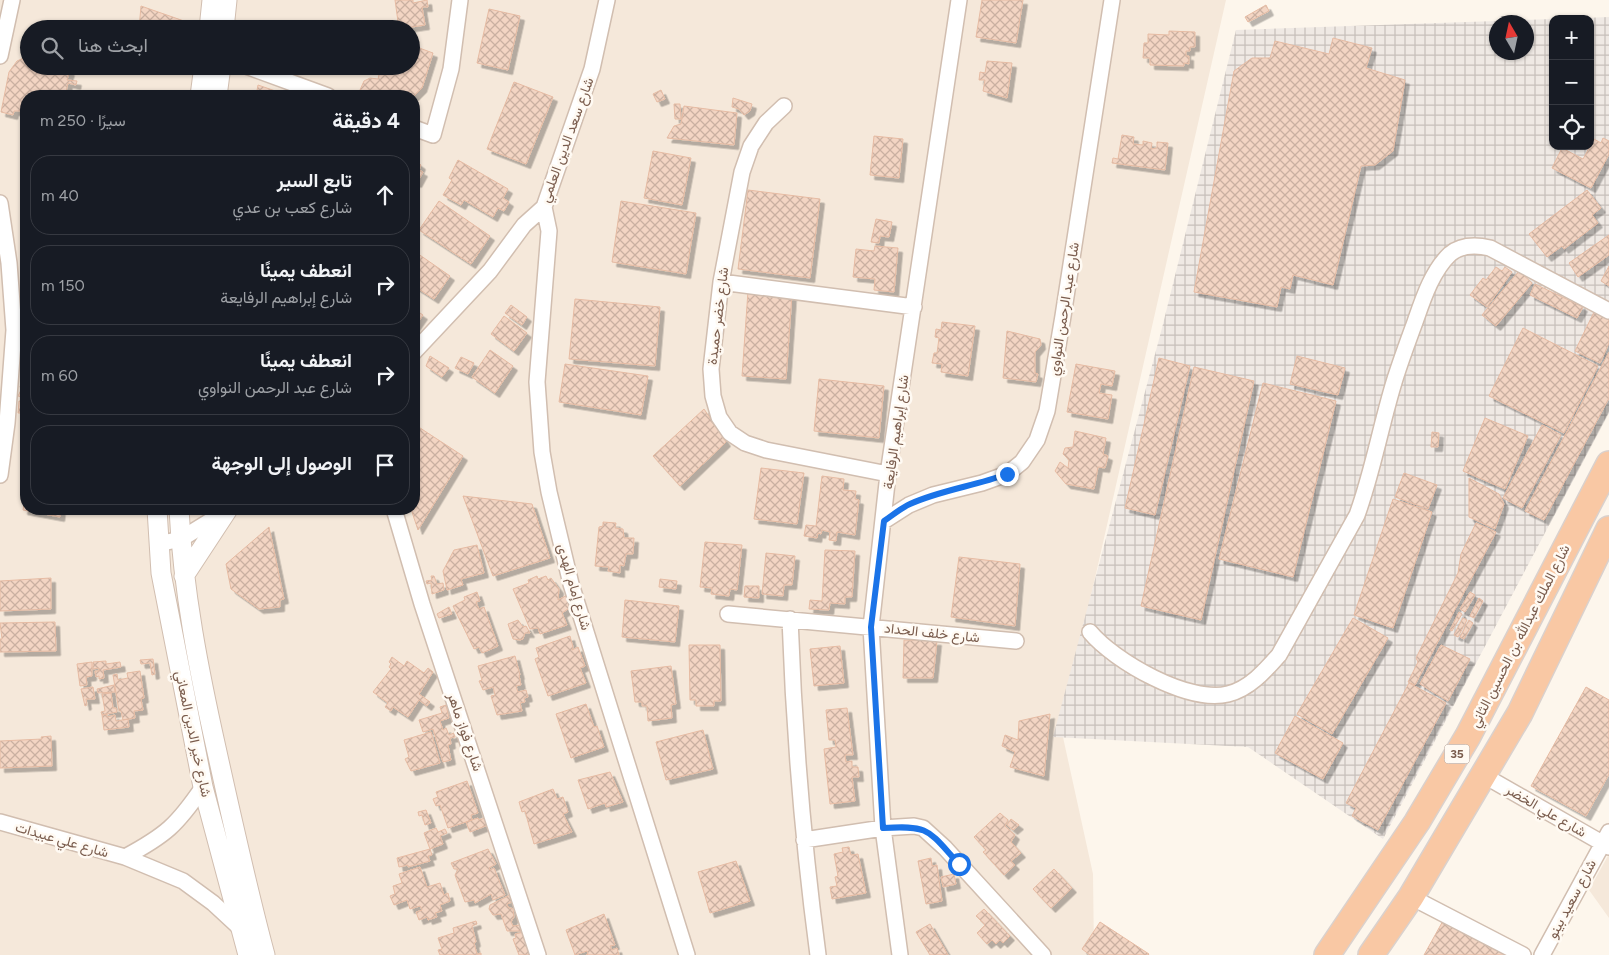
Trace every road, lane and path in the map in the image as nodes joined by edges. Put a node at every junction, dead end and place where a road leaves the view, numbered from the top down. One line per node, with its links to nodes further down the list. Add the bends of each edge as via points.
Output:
1 (12, 0): 10 (street)
2 (212, 0): 8 (street)
3 (227, 0): 9 (street)
4 (460, 0): 18 (street, via 450,70 433,135)
5 (607, 0): 20 (street, شارع سعد الدين العلمي, via 592,69)
6 (959, 0): 22 (street, شارع إبراهيم الرفايعة)
7 (1112, 0): 33 (street, شارع عبد الرحمن النواوي, via 1064,316 1047,412 1037,440 1022,462 1007,474 909,504)
8 (209, 20)
9 (225, 20)
10 (0, 56)
11 (203, 75): 14 (street)
12 (220, 75): 15 (street)
13 (271, 75): 16 (street)
14 (201, 90)
15 (218, 90)
16 (312, 90)
17 (784, 106): 21 (street, شارع خضر حميدة, via 751,146 742,172)
18 (420, 130)
19 (0, 203): 27 (street, via 14,330)
20 (544, 207): 24 (street, شارع سعد الدين العلمي, via 524,225 490,271); 55 (street, شارع إمام الهدى, via 549,231 537,382 542,452 549,492 571,584)
21 (722, 282): 22 (street); 26 (street, شارع خضر حميدة, via 711,369 719,417 730,432 745,443 766,450)
22 (914, 307): 26 (street, شارع إبراهيم الرفايعة)
23 (1609, 311): 41 (street, via 1490,248 1478,245 1451,253 1434,276 1422,302 1401,362 1366,493 1357,515 1279,655 1267,670 1248,686 1230,694 1199,694 1175,687 1114,655)
24 (420, 346)
25 (1609, 464): 59 (highway, شارع الملك عبدالله بن الحسين الثاني / 35, via 1468,736 1417,822)
26 (888, 474): 33 (street, شارع إبراهيم الرفايعة)
27 (0, 475)
28 (157, 515): 36 (street, شارع خير الدين المعاني)
29 (182, 515): 35 (street, شارع خير الدين المعاني)
30 (219, 515): 35 (street)
31 (224, 515): 37 (street)
32 (396, 515): 54 (street, شارع فواز ماهر)
33 (884, 521): 40 (street, شارع إبراهيم الرفايعة)
34 (1609, 529): 43 (highway, 35, via 1520,713)
35 (181, 540): 36 (street); 37 (street, شارع خير الدين المعاني)
36 (158, 544): 44 (street, شارع خير الدين المعاني, via 168,612)
37 (184, 576): 53 (street, شارع خير الدين المعاني, via 204,694)
38 (728, 614): 39 (street, شارع خلف الحداد)
39 (790, 619): 40 (street, شارع خلف الحداد); 47 (street, via 794,723)
40 (871, 627): 42 (street, شارع خلف الحداد); 46 (street, شارع إبراهيم الرفايعة)
41 (1090, 632)
42 (1016, 641)
43 (1484, 775): 48 (street, شارع علي الخضر); 50 (highway, 35)
44 (203, 787): 49 (street, شارع علي عبيدات, via 183,817 159,839); 51 (street, شارع خير الدين المعاني)
45 (0, 822): 49 (street, شارع علي عبيدات)
46 (883, 828): 47 (street); 57 (street, شارع إبراهيم الرفايعة); 58 (street, via 914,826 930,833)
47 (804, 840): 56 (street)
48 (1607, 841): 62 (street, شارع سعيد بينو)
49 (125, 857): 51 (street, شارع علي عبيدات, via 183,882)
50 (1411, 897): 60 (highway, 35); 61 (street)
51 (240, 928): 52 (street, شارع خير الدين المعاني)
52 (248, 955)
53 (265, 955)
54 (538, 955)
55 (687, 955)
56 (818, 955)
57 (900, 955)
58 (1043, 955)
59 (1327, 955)
60 (1371, 955)
61 (1523, 955)
62 (1542, 955)

